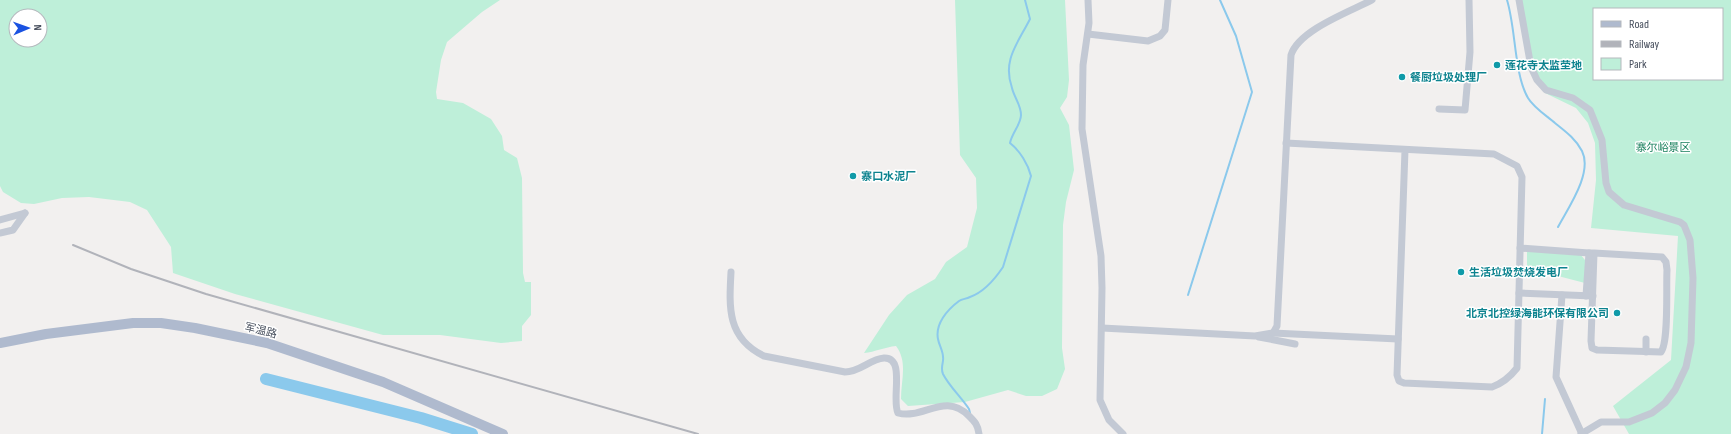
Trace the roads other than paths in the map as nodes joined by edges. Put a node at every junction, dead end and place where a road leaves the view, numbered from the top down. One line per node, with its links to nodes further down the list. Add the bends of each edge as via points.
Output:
1 (1088, 0): 6 (street)
2 (1168, 0): 6 (street, via 1164,30 1160,36 1148,42)
3 (1372, 0): 8 (street, via 1312,31 1292,51)
4 (1469, 0): 7 (street, via 1470,52 1465,110)
5 (1519, 0): 29 (street, via 1531,67 1536,80 1546,90 1574,98 1590,110 1602,140 1609,192 1624,205 1680,222 1690,240 1693,278 1691,343 1686,367 1675,390 1652,413 1629,422 1601,422)
6 (1088, 34): 18 (street, via 1083,65 1082,129 1101,256)
7 (1439, 109)
8 (1286, 143): 9 (street); 19 (street, via 1277,326)
9 (1405, 150): 12 (street, via 1494,154 1517,166 1522,177); 21 (street)
10 (0, 220): 11 (street, via 25,213 13,230)
11 (0, 233)
12 (1520, 248): 13 (street); 15 (street)
13 (1591, 253): 17 (street); 25 (street, via 1662,257 1666,262 1664,348 1660,352)
14 (731, 272): 27 (street, via 729,301 733,319 737,333 744,344 753,351 764,356 846,372 858,370 882,358 889,359 896,369 894,407 898,413 910,414 945,405 957,407 979,426)
15 (1519, 293): 16 (street); 21 (street, via 1517,368 1499,385 1492,387 1399,381)
16 (1562, 295): 17 (street); 29 (street, via 1556,377)
17 (1590, 296): 25 (street, via 1592,348)
18 (1102, 328): 20 (street); 28 (street, via 1100,400 1109,420)
19 (1272, 333): 20 (street); 21 (street)
20 (1255, 336): 24 (street)
21 (1398, 339)
22 (1646, 339): 25 (street)
23 (4, 342): 26 (main road, 军温路, via 133,322 195,328 267,343 383,382)
24 (1295, 344)
25 (1646, 352)
26 (503, 434)
27 (979, 434)
28 (1123, 434)
29 (1582, 434)

